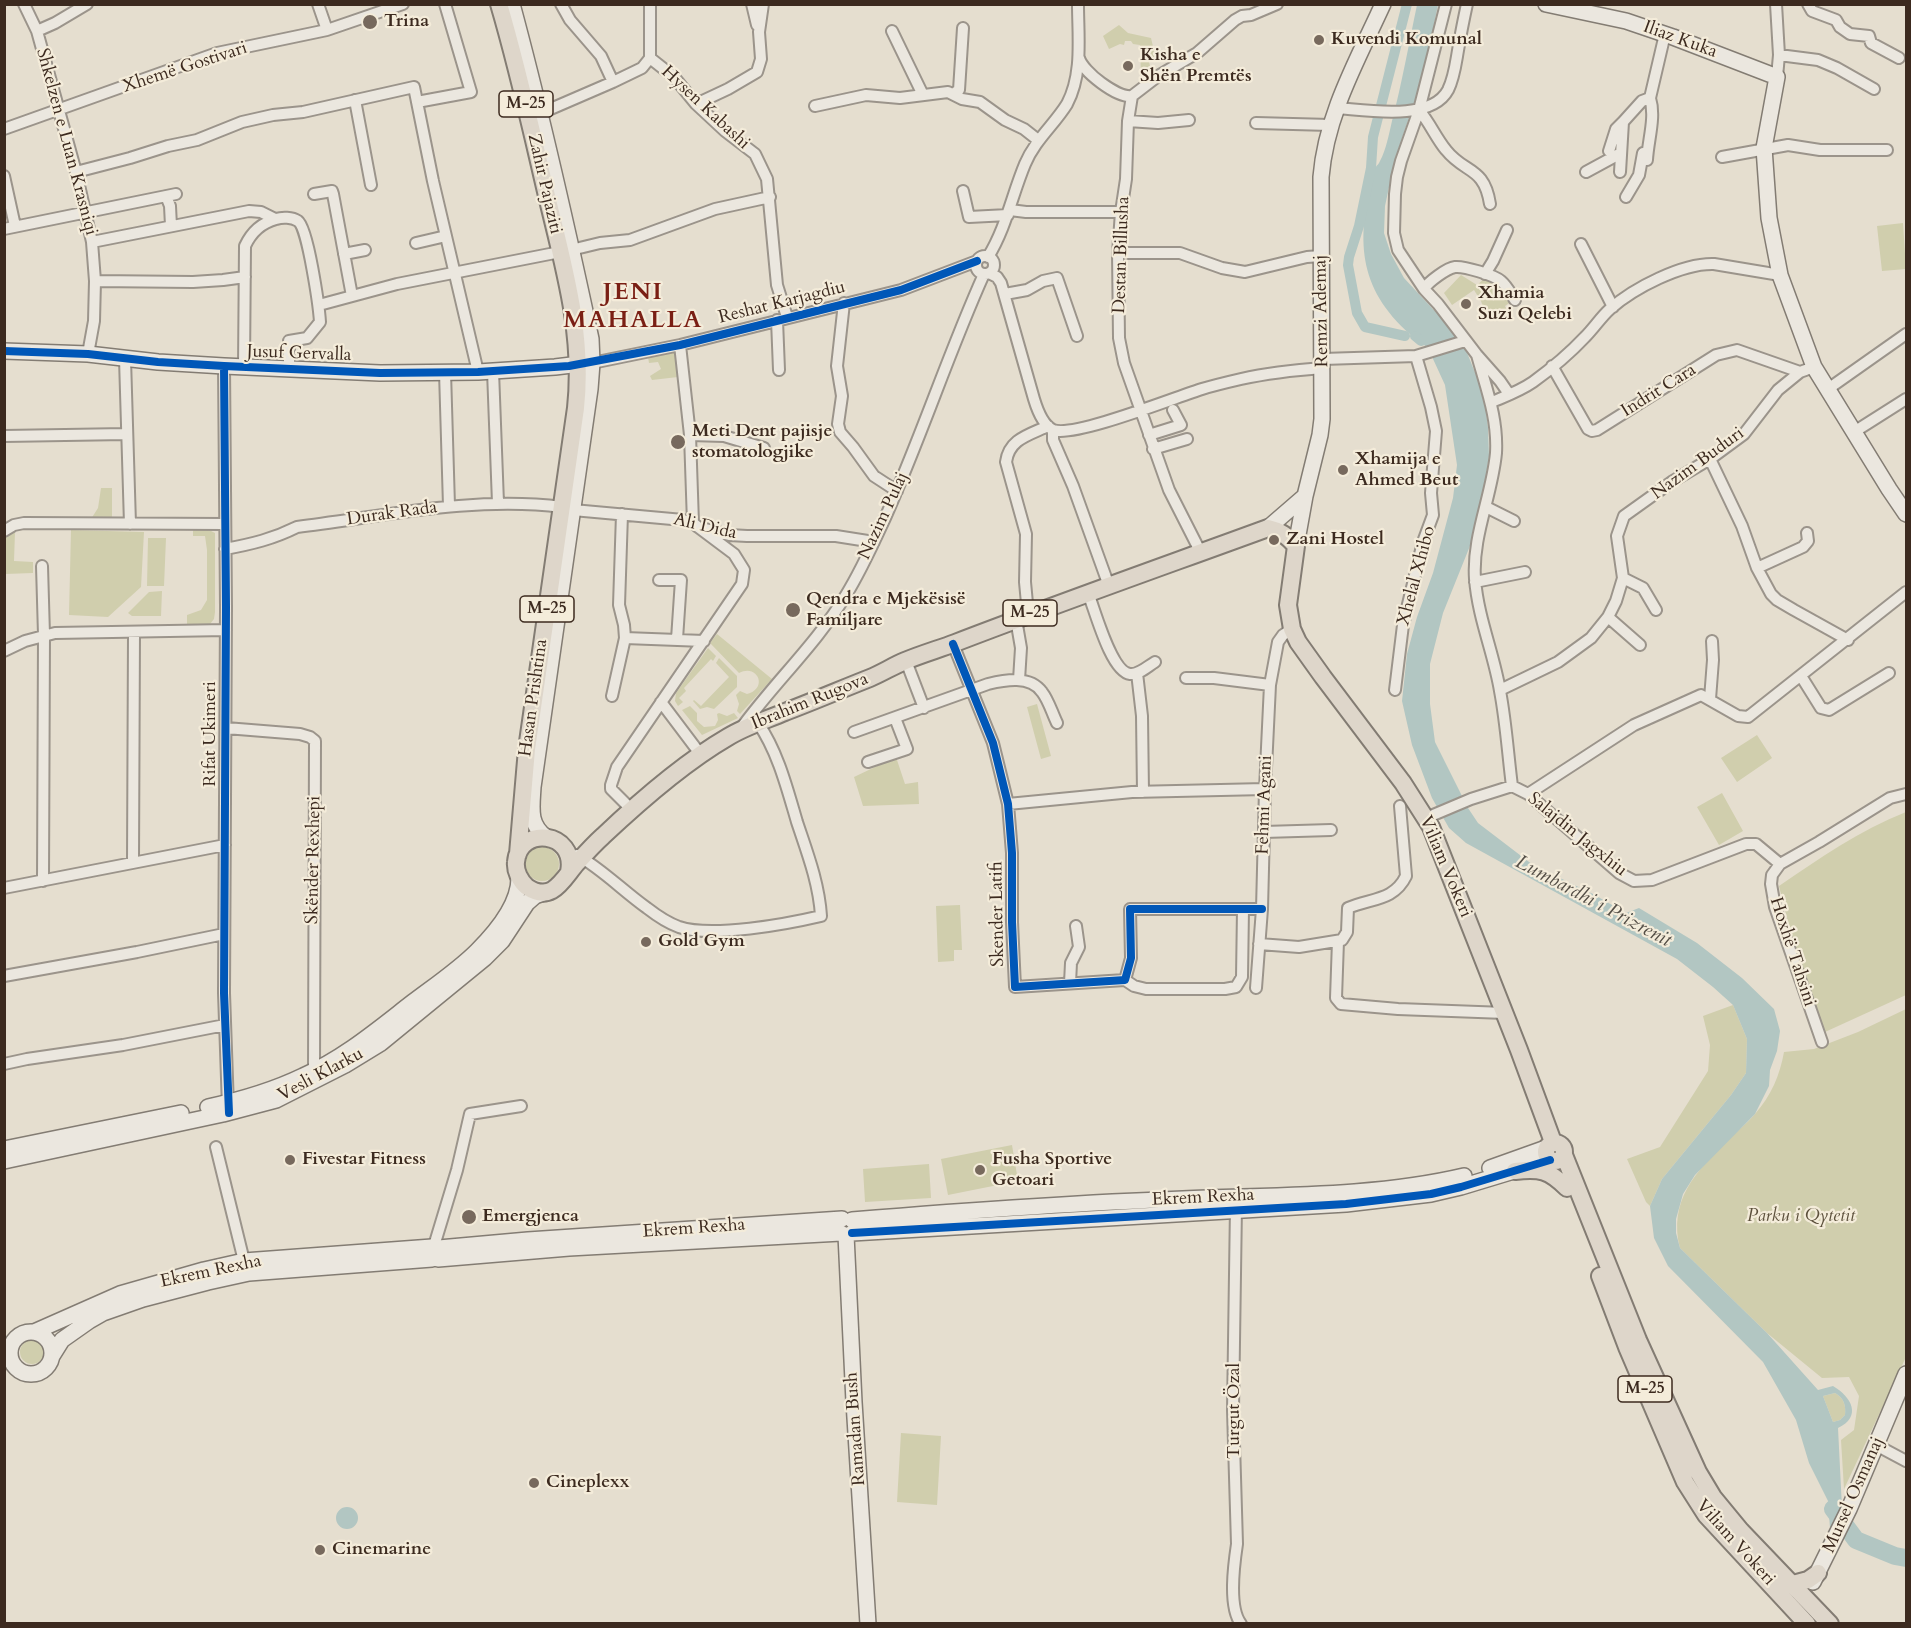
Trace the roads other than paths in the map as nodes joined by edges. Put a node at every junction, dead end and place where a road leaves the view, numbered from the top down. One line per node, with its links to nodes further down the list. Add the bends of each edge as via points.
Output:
1 (24, 4): 24 (street, Shkelzen e Luan Krasniqi)
2 (87, 4): 24 (street)
3 (318, 4): 23 (street)
4 (403, 4): 23 (street, Xhemë Gostivari)
5 (445, 4): 40 (street, via 471,92)
6 (500, 4): 81 (main road, Zahir Pajaziti / M-25)
7 (512, 4): 46 (street, Zahir Pajaziti)
8 (561, 4): 33 (street, via 601,56)
9 (650, 4): 29 (street)
10 (752, 4): 26 (street)
11 (763, 4): 26 (street)
12 (1078, 4): 30 (street)
13 (1237, 4): 21 (street)
14 (1277, 4): 21 (street)
15 (1383, 4): 43 (street, Remzi Ademaj)
16 (1446, 4): 45 (street)
17 (1467, 4): 45 (street, via 1450,86 1441,98)
18 (1546, 4): 27 (street, Iliaz Kuka, via 1626,21)
19 (1776, 4): 28 (street)
20 (1808, 4): 31 (street, via 1812,11 1836,20 1850,34 1869,36 1871,44)
21 (1242, 16): 37 (street, via 1197,53)
22 (963, 28): 35 (street, via 959,90)
23 (327, 30): 44 (street, Xhemë Gostivari, via 217,53)
24 (37, 31): 44 (street, Shkelzen e Luan Krasniqi)
25 (892, 31): 36 (street)
26 (759, 32): 41 (street, via 757,72)
27 (1665, 34): 32 (street, Iliaz Kuka); 38 (street)
28 (1779, 55): 32 (street); 34 (street, via 1818,60)
29 (650, 58): 33 (street, Hysen Kabashi, via 642,68); 41 (street, Hysen Kabashi, via 674,77)
30 (1078, 58): 37 (street, via 1090,74 1118,93); 53 (street, via 1066,105)
31 (1899, 58)
32 (1777, 77): 54 (street)
33 (613, 82): 46 (street, Hysen Kabashi)
34 (1874, 88)
35 (953, 94): 36 (street); 53 (street, via 980,102)
36 (923, 95): 42 (street, via 866,95)
37 (1132, 96): 48 (street, Destan Billusha)
38 (1650, 98): 49 (street, via 1641,101); 67 (street, via 1653,106 1647,155 1642,154 1639,176)
39 (355, 100): 40 (street, via 414,87); 59 (street, via 243,122 197,140); 63 (street)
40 (417, 102): 76 (street)
41 (696, 104): 66 (street, Hysen Kabashi, via 755,154)
42 (815, 106)
43 (1336, 108): 45 (street); 51 (street, Remzi Ademaj)
44 (58, 111): 52 (street, Xhemë Gostivari); 59 (street, Shkelzen e Luan Krasniqi)
45 (1416, 111): 68 (street, via 1429,121 1452,156 1482,179); 92 (street, via 1397,177 1393,226 1398,250)
46 (539, 114): 81 (street, Zahir Pajaziti)
47 (1189, 120): 48 (street)
48 (1128, 121): 70 (street, Destan Billusha)
49 (1623, 122): 56 (street, via 1616,129); 57 (street)
50 (1256, 123): 51 (street)
51 (1330, 124): 84 (street, Remzi Ademaj, via 1320,177)
52 (4, 129)
53 (1038, 140): 69 (street, via 1025,164)
54 (1764, 148): 55 (street, via 1788,145 1820,150); 58 (street); 89 (street, via 1769,218)
55 (1887, 150)
56 (1609, 151)
57 (1621, 153): 60 (street); 61 (street)
58 (1722, 157)
59 (76, 172): 71 (street, Shkelzen e Luan Krasniqi)
60 (1586, 172)
61 (1620, 172)
62 (4, 176): 74 (street)
63 (371, 185)
64 (963, 191): 69 (street, via 969,216)
65 (314, 194): 83 (street, via 332,191)
66 (770, 196): 81 (street, via 716,209 630,240); 99 (street, Hysen Kabashi)
67 (1626, 196)
68 (1490, 204)
69 (1009, 212): 70 (street); 85 (street, via 998,240)
70 (1121, 212): 82 (street, Destan Billusha)
71 (86, 213): 73 (street, via 171,195); 74 (street); 77 (street, Shkelzen e Luan Krasniqi)
72 (275, 219): 73 (street, via 261,212 249,212); 90 (street, via 260,226 244,246); 97 (street, via 290,218 301,224)
73 (171, 226): 77 (street)
74 (10, 227)
75 (1507, 230): 88 (street)
76 (446, 236): 78 (street); 86 (street)
77 (92, 242): 91 (street, Shkelzen e Luan Krasniqi)
78 (416, 243)
79 (1581, 244): 98 (street)
80 (365, 250): 83 (street)
81 (566, 251): 86 (street); 109 (main road, Zahir Pajaziti / M-25, via 572,308)
82 (1118, 253): 84 (street, via 1180,253 1245,272); 126 (street, Destan Billusha, via 1119,338)
83 (344, 254): 94 (street)
84 (1321, 256): 110 (street, Remzi Ademaj)
85 (982, 259): 87 (street, via 992,261 993,266); 96 (street, Reshat Karjagdiu, via 901,290)
86 (455, 273): 94 (street); 119 (street)
87 (986, 273): 93 (street, via 997,277); 137 (street, Nazim Pulaj, via 969,306)
88 (1485, 274): 92 (street, via 1455,267); 95 (street, via 1501,281)
89 (1780, 275): 98 (street, via 1704,263 1679,269); 116 (street)
90 (245, 277): 91 (street, via 193,282); 113 (street)
91 (95, 281): 105 (street, Shkelzen e Luan Krasniqi)
92 (1424, 289): 102 (street)
93 (1005, 294): 101 (street, via 1057,278); 127 (street, via 1034,399)
94 (352, 296): 97 (street)
95 (1515, 300)
96 (844, 303): 99 (street, Reshat Karjagdiu); 137 (street, via 837,366 842,396 840,432 874,476)
97 (319, 305): 115 (street, via 320,322 307,338 289,341)
98 (1613, 307): 112 (street)
99 (782, 318): 103 (street, Reshat Karjagdiu); 117 (street, Reshat Karjagdiu)
100 (1906, 334): 121 (street)
101 (1077, 336)
102 (1462, 343): 106 (street); 107 (street)
103 (680, 345): 109 (street, Reshat Karjagdiu); 130 (street)
104 (4, 351): 105 (street, Jusuf Gervalla)
105 (88, 354): 108 (street, Jusuf Gervalla)
106 (1477, 355): 122 (street); 124 (street)
107 (1419, 356): 110 (street); 191 (street, Xhelal Xhibo, via 1436,430 1433,515 1403,625)
108 (125, 359): 111 (street, Jusuf Gervalla); 129 (street)
109 (585, 364): 114 (street, Jusuf Gervalla); 120 (main road, Hasan Prishtina / M-25); 142 (street, Hasan Prishtina)
110 (1323, 364): 126 (street, via 1202,389); 138 (street, Remzi Ademaj, via 1320,435)
111 (224, 366): 113 (street, Jusuf Gervalla); 147 (street, Rifat Ukimeri)
112 (1552, 366): 116 (street, Indrit Cara, via 1592,431 1716,355 1737,350); 122 (street, via 1533,382)
113 (244, 367): 115 (street, Jusuf Gervalla)
114 (555, 367): 119 (street, Jusuf Gervalla); 120 (street, via 573,378)
115 (290, 369): 118 (street, Jusuf Gervalla)
116 (1807, 369): 121 (street); 136 (street, Nazim Buduri, via 1778,390 1744,434)
117 (779, 370)
118 (445, 372): 119 (street, Jusuf Gervalla); 140 (street)
119 (485, 372): 139 (street)
120 (578, 389): 142 (main road, Hasan Prishtina / M-25)
121 (1828, 389): 128 (street)
122 (1509, 394): 124 (street)
123 (1906, 399): 128 (street)
124 (1492, 402): 141 (street, via 1496,454)
125 (1173, 410): 131 (street, via 1181,425)
126 (1141, 411): 127 (street, via 1071,430); 131 (street, Destan Billusha)
127 (1051, 428): 164 (street); 168 (street, via 1014,443 1007,452 1006,462 1026,534)
128 (1854, 432): 144 (street)
129 (126, 434): 132 (street); 146 (street)
130 (690, 435): 134 (street, via 724,435); 148 (street)
131 (1149, 435): 135 (street, Destan Billusha)
132 (4, 436)
133 (1187, 438): 135 (street)
134 (764, 448)
135 (1153, 449): 156 (street, Destan Billusha, via 1168,490)
136 (1710, 459): 159 (street); 161 (street, Nazim Buduri, via 1624,516 1617,536)
137 (897, 491): 153 (street, Nazim Pulaj)
138 (1305, 496): 149 (street, Ibrahim Rugova); 154 (street, Viliam Vokeri)
139 (498, 503): 140 (street, Durak Rada); 142 (street, Durak Rada)
140 (449, 506): 155 (street, Durak Rada, via 297,527 258,543)
141 (1486, 507): 145 (street); 163 (street, via 1477,539)
142 (568, 508): 143 (street, Ali Dida); 216 (street, Hasan Prishtina, via 531,812); 219 (main road, Hasan Prishtina / M-25, via 527,749)
143 (622, 514): 148 (street, Ali Dida, via 683,520); 174 (street, via 619,605)
144 (1906, 514)
145 (1514, 520)
146 (130, 524): 147 (street); 150 (street, via 24,523)
147 (225, 524): 155 (street, Rifat Ukimeri)
148 (695, 525): 152 (street, Ali Dida); 157 (street)
149 (1268, 528): 154 (main road, via 1283,533); 156 (main road, Ibrahim Rugova / M-25)
150 (4, 531)
151 (1807, 533): 159 (street, via 1808,541 1803,547)
152 (747, 536): 153 (street, Ali Dida, via 836,536); 157 (street)
153 (874, 542): 201 (street, Nazim Pulaj, via 847,595)
154 (1296, 546): 170 (main road, Viliam Vokeri / M-25, via 1288,605)
155 (225, 549): 171 (street, Rifat Ukimeri)
156 (1201, 553): 164 (main road, Ibrahim Rugova / M-25)
157 (740, 562): 177 (street, via 744,570 742,584)
158 (42, 566): 173 (street)
159 (1757, 568): 176 (street, via 1778,600)
160 (1525, 572): 163 (street)
161 (1623, 578): 167 (street, via 1643,588); 169 (street, Nazim Buduri)
162 (658, 580): 175 (street, via 681,580)
163 (1475, 582): 192 (street)
164 (1109, 586): 166 (main road, Ibrahim Rugova / M-25)
165 (1906, 592): 176 (street)
166 (1088, 593): 168 (main road, Ibrahim Rugova / M-25); 184 (street, via 1114,661 1124,673)
167 (1656, 610)
168 (1022, 616): 179 (main road, Ibrahim Rugova / M-25); 188 (street)
169 (1608, 617): 180 (street); 192 (street, Nazim Buduri, via 1591,638 1558,662)
170 (1292, 629): 189 (street, Fehmi Agani, via 1278,642); 213 (main road, Viliam Vokeri / M-25, via 1323,678)
171 (226, 630): 172 (street); 200 (street, Rifat Ukimeri)
172 (134, 633): 173 (street); 221 (street)
173 (44, 635): 181 (street); 225 (street)
174 (625, 638): 175 (street); 193 (street)
175 (677, 639): 177 (street)
176 (1848, 640): 186 (street)
177 (704, 641): 195 (street)
178 (1712, 641): 194 (street)
179 (953, 644): 182 (main road, Ibrahim Rugova / M-25); 190 (street, Skender Latifi)
180 (1640, 645)
181 (4, 651)
182 (906, 661): 196 (street); 198 (main road, Ibrahim Rugova / M-25)
183 (1155, 662): 184 (street)
184 (1137, 673): 207 (street)
185 (1889, 673): 186 (street, via 1829,710 1821,708)
186 (1802, 676): 194 (street, via 1748,717 1738,716)
187 (1186, 678): 189 (street)
188 (1019, 680): 190 (street); 199 (street, via 1041,690)
189 (1270, 686): 206 (street, Fehmi Agani)
190 (972, 690): 196 (street); 210 (street, Skender Latifi, via 993,743)
191 (1395, 690)
192 (1500, 690): 205 (street)
193 (612, 696)
194 (1710, 699): 208 (street, via 1701,695 1634,724)
195 (661, 702): 203 (street); 212 (street, via 617,767 611,785 615,795)
196 (924, 708): 197 (street)
197 (895, 718): 202 (street); 204 (street, via 907,749)
198 (758, 723): 201 (main road, Ibrahim Rugova / M-25); 220 (street, via 768,738 790,798 811,863 821,916 791,924 705,931 677,927)
199 (1057, 723)
200 (226, 728): 217 (street, Rifat Ukimeri); 242 (street, Skënder Rexhepi, via 300,734 315,741)
201 (738, 732): 203 (main road, Ibrahim Rugova / M-25)
202 (854, 732)
203 (701, 755): 212 (main road, Ibrahim Rugova / M-25)
204 (868, 762)
205 (1512, 786): 208 (street, Salajdin Jagxhiu); 213 (street, Salajdin Jagxhiu)
206 (1265, 789): 207 (street); 215 (street, Fehmi Agani)
207 (1143, 792): 210 (street)
208 (1528, 794): 222 (street, Salajdin Jagxhiu, via 1619,873 1634,881 1652,880 1746,844 1756,844)
209 (1906, 794): 222 (street, via 1890,798)
210 (1008, 804): 236 (street, Skender Latifi, via 1015,987)
211 (1400, 806): 232 (street, via 1406,876 1392,894 1348,908 1347,932)
212 (631, 809): 220 (main road, Ibrahim Rugova / M-25)
213 (1430, 816): 238 (main road, Viliam Vokeri / M-25)
214 (1331, 830): 215 (street)
215 (1264, 832): 229 (street, Fehmi Agani)
216 (546, 837): 218 (main road); 219 (main road, via 529,841)
217 (225, 845): 221 (street); 231 (street, Rifat Ukimeri)
218 (566, 849): 220 (street); 223 (main road)
219 (518, 854): 224 (main road, M-25)
220 (582, 858): 223 (main road, Ibrahim Rugova / M-25)
221 (133, 862): 225 (street)
222 (1780, 864): 240 (street, Hoxhë Tahsini, via 1772,875 1775,907)
223 (569, 872): 227 (main road, M-25, via 561,885)
224 (519, 878): 227 (main road, via 530,889); 242 (street, Vesli Klarku, via 513,903 476,952 371,1035)
225 (43, 881): 226 (street)
226 (4, 888)
227 (546, 892): 244 (street, Vesli Klarku, via 527,903 486,958 381,1043 276,1101)
228 (1243, 909): 229 (street); 235 (street, via 1130,909 1131,958); 235 (street, via 1242,977 1236,987 1146,989)
229 (1262, 909): 233 (street, Fehmi Agani)
230 (1076, 926): 236 (street, via 1079,947 1071,963)
231 (224, 934): 234 (street); 239 (street, Rifat Ukimeri)
232 (1338, 941): 233 (street, via 1299,947); 238 (street, via 1336,998 1341,1004)
233 (1259, 944): 237 (street, Fehmi Agani)
234 (4, 976)
235 (1125, 980): 236 (street, Skender Latifi)
236 (1070, 983)
237 (1256, 988)
238 (1505, 1013): 247 (main road, Viliam Vokeri / M-25)
239 (225, 1025): 241 (street); 244 (street, Rifat Ukimeri)
240 (1822, 1042)
241 (4, 1064)
242 (314, 1070): 244 (street, Vesli Klarku)
243 (521, 1106): 253 (street, via 470,1114)
244 (228, 1107): 246 (street, Vesli Klarku); 248 (street, Vesli Klarku)
245 (216, 1147): 254 (street)
246 (4, 1149)
247 (1554, 1153): 249 (street, Ekrem Rexha); 250 (main road, Viliam Vokeri / M-25); 251 (street, Ekrem Rexha, via 1423,1184); 263 (main road, Viliam Vokeri / M-25, via 1698,1472 1713,1497 1777,1567)
248 (4, 1161)
249 (1515, 1171): 250 (main road, via 1547,1172); 251 (street, Ekrem Rexha, via 1431,1194 1346,1204)
250 (1566, 1188): 263 (main road, Viliam Vokeri / M-25, via 1627,1347 1685,1482 1706,1515)
251 (1236, 1204): 252 (street, Ekrem Rexha, via 1060,1204); 267 (street, Turgut Özal, via 1234,1607)
252 (846, 1228): 253 (street, Ekrem Rexha, via 528,1240); 266 (street, Ramadan Bush)
253 (435, 1252): 254 (street, Ekrem Rexha); 257 (street, Ekrem Rexha, via 249,1273 143,1299 103,1313 62,1340)
254 (243, 1261): 255 (street, Ekrem Rexha, via 120,1294)
255 (34, 1332): 256 (street, Ekrem Rexha); 257 (street, via 50,1343)
256 (9, 1341): 258 (street, Ekrem Rexha)
257 (52, 1356): 258 (street, Ekrem Rexha, via 45,1368 32,1374)
258 (9, 1364)
259 (1906, 1374): 260 (street, Mursel Osmanaj)
260 (1876, 1445): 261 (street); 262 (street, Mursel Osmanaj)
261 (1906, 1461)
262 (1818, 1573): 263 (main road); 264 (street, Mursel Osmanaj)
263 (1785, 1587): 264 (main road, M-25); 265 (main road, M-25)
264 (1806, 1598): 265 (street, Mursel Osmanaj); 268 (main road, M-25)
265 (1803, 1618)
266 (868, 1623)
267 (1241, 1623)
268 (1830, 1623)

